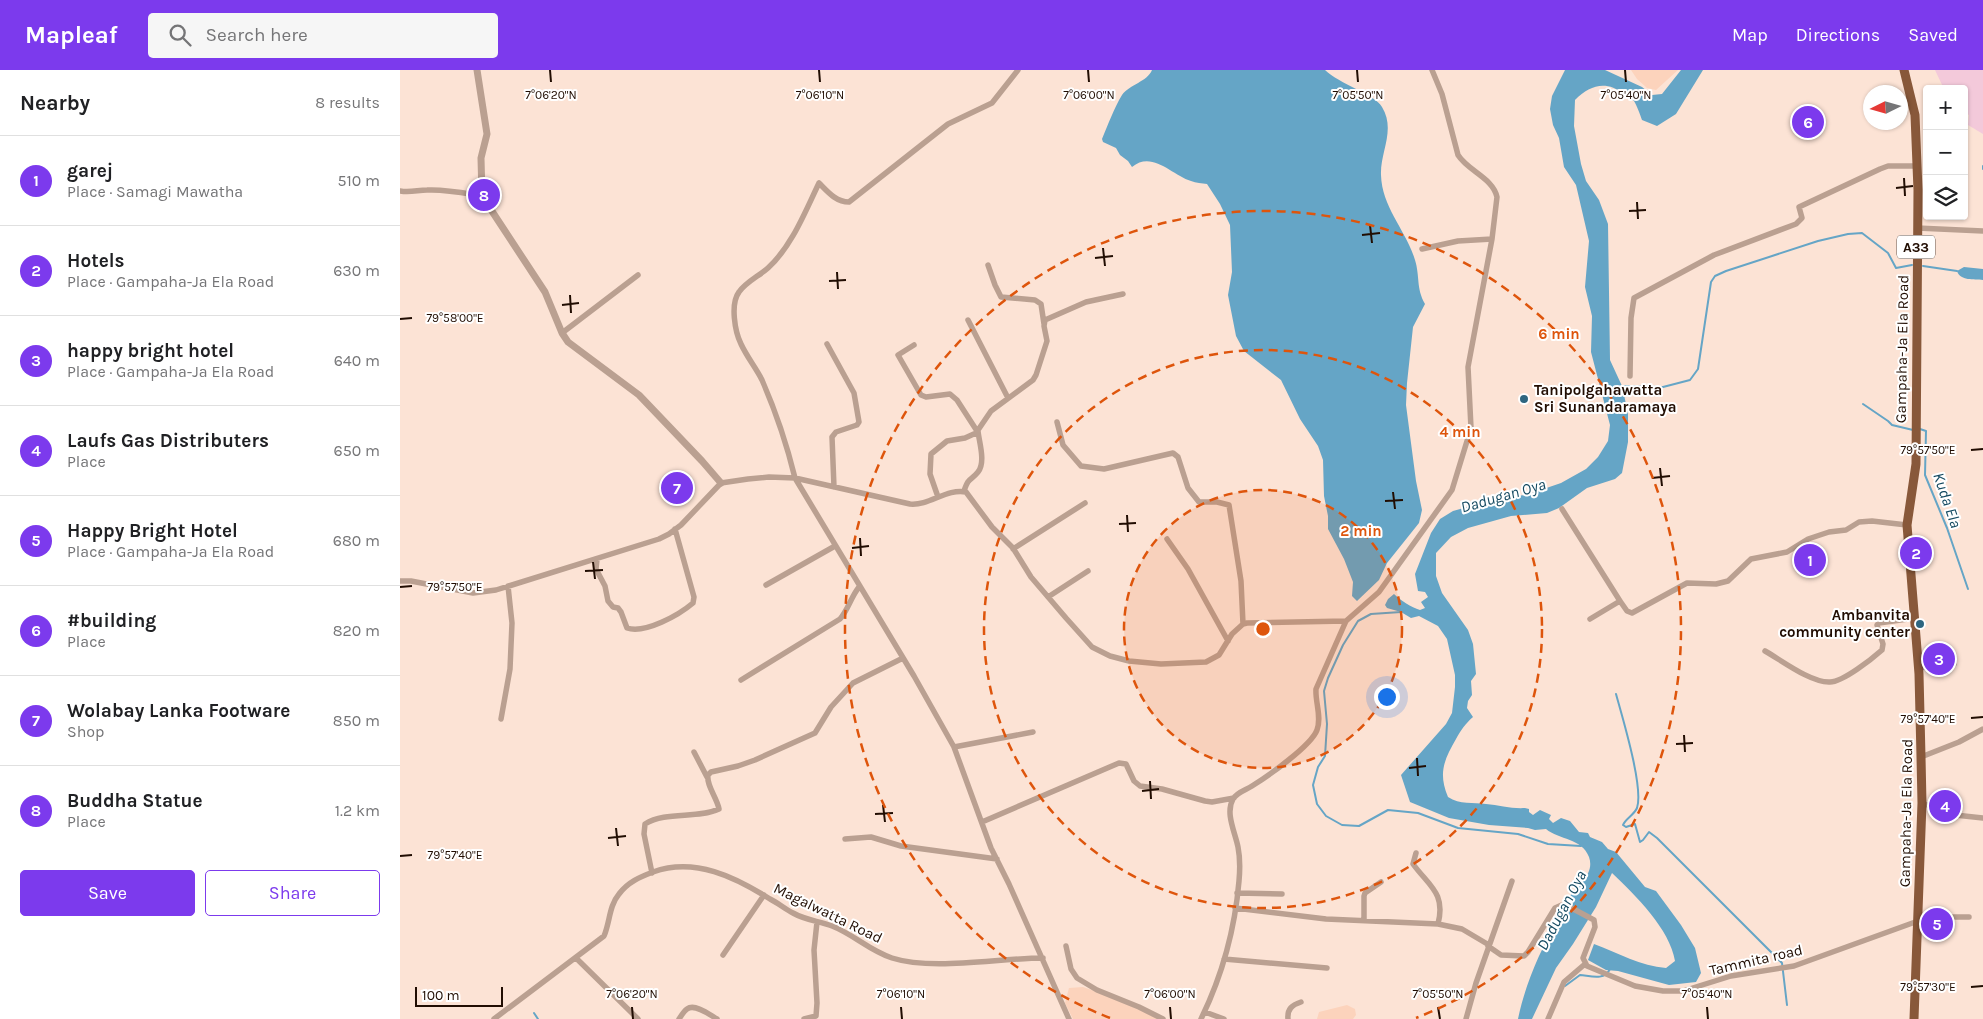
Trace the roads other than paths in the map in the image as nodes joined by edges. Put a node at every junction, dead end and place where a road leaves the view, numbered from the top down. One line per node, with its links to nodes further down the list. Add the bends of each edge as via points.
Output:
1 (477, 70): 7 (street, via 487,134 481,158)
2 (1018, 70): 24 (street, via 992,103 948,124 849,202 832,196 819,183 794,233 768,268 738,293 734,303 741,344 762,381 786,441)
3 (1432, 70): 10 (street, via 1458,154 1496,192)
4 (1904, 70): 5 (highway, Gampaha-Ja Ela Road / A33, via 1915,115)
5 (1918, 166): 8 (highway, Gampaha-Ja Ela Road / A33); 20 (street, via 1880,169 1799,207 1802,218 1796,224 1714,256 1634,298)
6 (400, 191): 7 (street, via 444,190)
7 (482, 196): 17 (street, via 545,292)
8 (1916, 228): 9 (street); 31 (highway, Gampaha-Ja Ela Road / A33, via 1916,464)
9 (1983, 231)
10 (1492, 239): 11 (street, via 1458,241); 46 (street, via 1468,367 1471,428 1452,490 1379,592)
11 (1422, 250)
12 (988, 265): 16 (street, via 994,285 1002,297 1035,300 1041,304)
13 (638, 275): 17 (street)
14 (1123, 294): 16 (street, via 1086,302 1054,315)
15 (968, 320): 21 (street)
16 (1044, 324): 21 (street, via 1047,341 1036,375)
17 (562, 333): 25 (street, via 568,342 639,395)
18 (827, 344): 26 (street, via 854,394 859,422 836,432 832,438)
19 (914, 345): 23 (street, via 898,355 921,395 950,394)
20 (1630, 376)
21 (1008, 398): 23 (street, via 991,411)
22 (1057, 422): 47 (street, via 1063,444 1081,466 1104,469 1173,453 1178,457 1188,488 1199,502 1229,505 1241,581)
23 (977, 431): 27 (street, via 982,461 979,471 968,480); 28 (street, via 965,438 947,441 932,454 930,474)
24 (795, 478): 25 (street, via 769,477); 26 (street); 34 (street)
25 (721, 483): 32 (street)
26 (834, 488): 28 (street, via 915,505)
27 (964, 492): 28 (street); 35 (street)
28 (938, 496)
29 (1085, 503): 35 (street)
30 (1562, 509): 43 (street)
31 (1907, 525): 43 (street, via 1858,522 1846,530 1808,539 1787,552 1751,559 1728,581 1688,583 1632,613 1627,612); 44 (highway, Gampaha-Ja Ela Road / A33)
32 (675, 530): 36 (street, via 659,539); 36 (street, via 693,603 658,624 633,630 627,628 621,612 608,601 596,569)
33 (1167, 539): 48 (street, via 1188,569)
34 (835, 546): 39 (street); 41 (street)
35 (1013, 549): 42 (street)
36 (597, 559): 40 (street)
37 (1088, 571): 42 (street)
38 (400, 581): 40 (street, via 473,593)
39 (766, 585)
40 (508, 586): 54 (street, via 512,623 510,669)
41 (859, 587): 50 (street); 53 (street, via 840,619)
42 (1048, 597): 48 (street, via 1092,647 1129,661 1161,664 1206,662 1219,655)
43 (1620, 601): 45 (street)
44 (1915, 618): 49 (street, via 1879,623 1882,650 1831,682 1804,674); 52 (highway, Gampaha-Ja Ela Road / A33)
45 (1590, 619)
46 (1346, 621): 47 (street); 61 (street, via 1316,689 1319,717 1313,738 1274,771)
47 (1243, 624): 48 (street)
48 (1228, 641)
49 (1764, 651)
50 (903, 658): 57 (street); 60 (street, via 853,683 831,707 816,733 756,760 711,772)
51 (1954, 664): 52 (street)
52 (1918, 668): 59 (highway, Gampaha-Ja Ela Road / A33)
53 (741, 680)
54 (501, 719)
55 (1983, 729): 59 (street)
56 (1033, 732): 57 (street)
57 (954, 747): 64 (street)
58 (694, 752): 60 (street)
59 (1921, 757): 62 (highway, Gampaha-Ja Ela Road / A33)
60 (707, 778): 68 (street, via 720,809 645,824)
61 (1234, 798): 64 (street, via 1212,802 1162,788 1140,786 1126,764 1119,763); 71 (street, via 1231,820 1238,848)
62 (1922, 803): 63 (street, via 1955,815); 76 (highway, Gampaha-Ja Ela Road / A33)
63 (1983, 818)
64 (982, 822): 67 (street)
65 (845, 839): 67 (street, via 871,837 901,846)
66 (1416, 853): 79 (street, via 1413,864 1440,901)
67 (997, 859): 84 (street)
68 (652, 872): 73 (street, Magalwatta Road, via 680,866 701,868 729,877); 83 (street, Magalwatta Road, via 625,886 610,912 604,936)
69 (1512, 881): 80 (street)
70 (1381, 882): 77 (street, via 1365,893)
71 (1237, 893): 72 (street); 74 (street)
72 (1282, 894)
73 (764, 895): 78 (street, Magalwatta Road, via 792,913); 82 (street)
74 (1235, 908): 77 (street, via 1326,919); 85 (street)
75 (1969, 917): 76 (street)
76 (1918, 919): 86 (street, Tammita road, via 1794,966 1731,976 1683,991 1635,986); 102 (highway, Gampaha-Ja Ela Road / A33)
77 (1364, 920): 79 (street)
78 (817, 922): 84 (street, Magalwatta Road, via 840,929 890,958 906,962); 94 (street, via 814,950 816,1016)
79 (1438, 924): 80 (street, via 1462,929)
80 (1489, 945): 86 (street, via 1501,955 1522,956 1528,952 1554,908 1564,904 1594,920 1595,927 1583,958); 100 (street)
81 (1066, 946): 96 (street, via 1077,978)
82 (723, 955)
83 (576, 958): 90 (street, Magalwatta Road); 91 (street)
84 (1043, 958): 95 (street)
85 (1224, 959): 87 (street); 89 (street)
86 (1585, 964): 101 (street, via 1564,982)
87 (1327, 968)
88 (1301, 1002): 99 (street, via 1291,1007)
89 (1205, 1012): 97 (street); 98 (street)
90 (494, 1019)
91 (638, 1019)
92 (679, 1019): 93 (street, via 692,1008)
93 (717, 1019)
94 (804, 1019)
95 (1068, 1019)
96 (1163, 1019)
97 (1201, 1019)
98 (1224, 1019)
99 (1288, 1019)
100 (1466, 1019)
101 (1548, 1019)
102 (1914, 1019)

